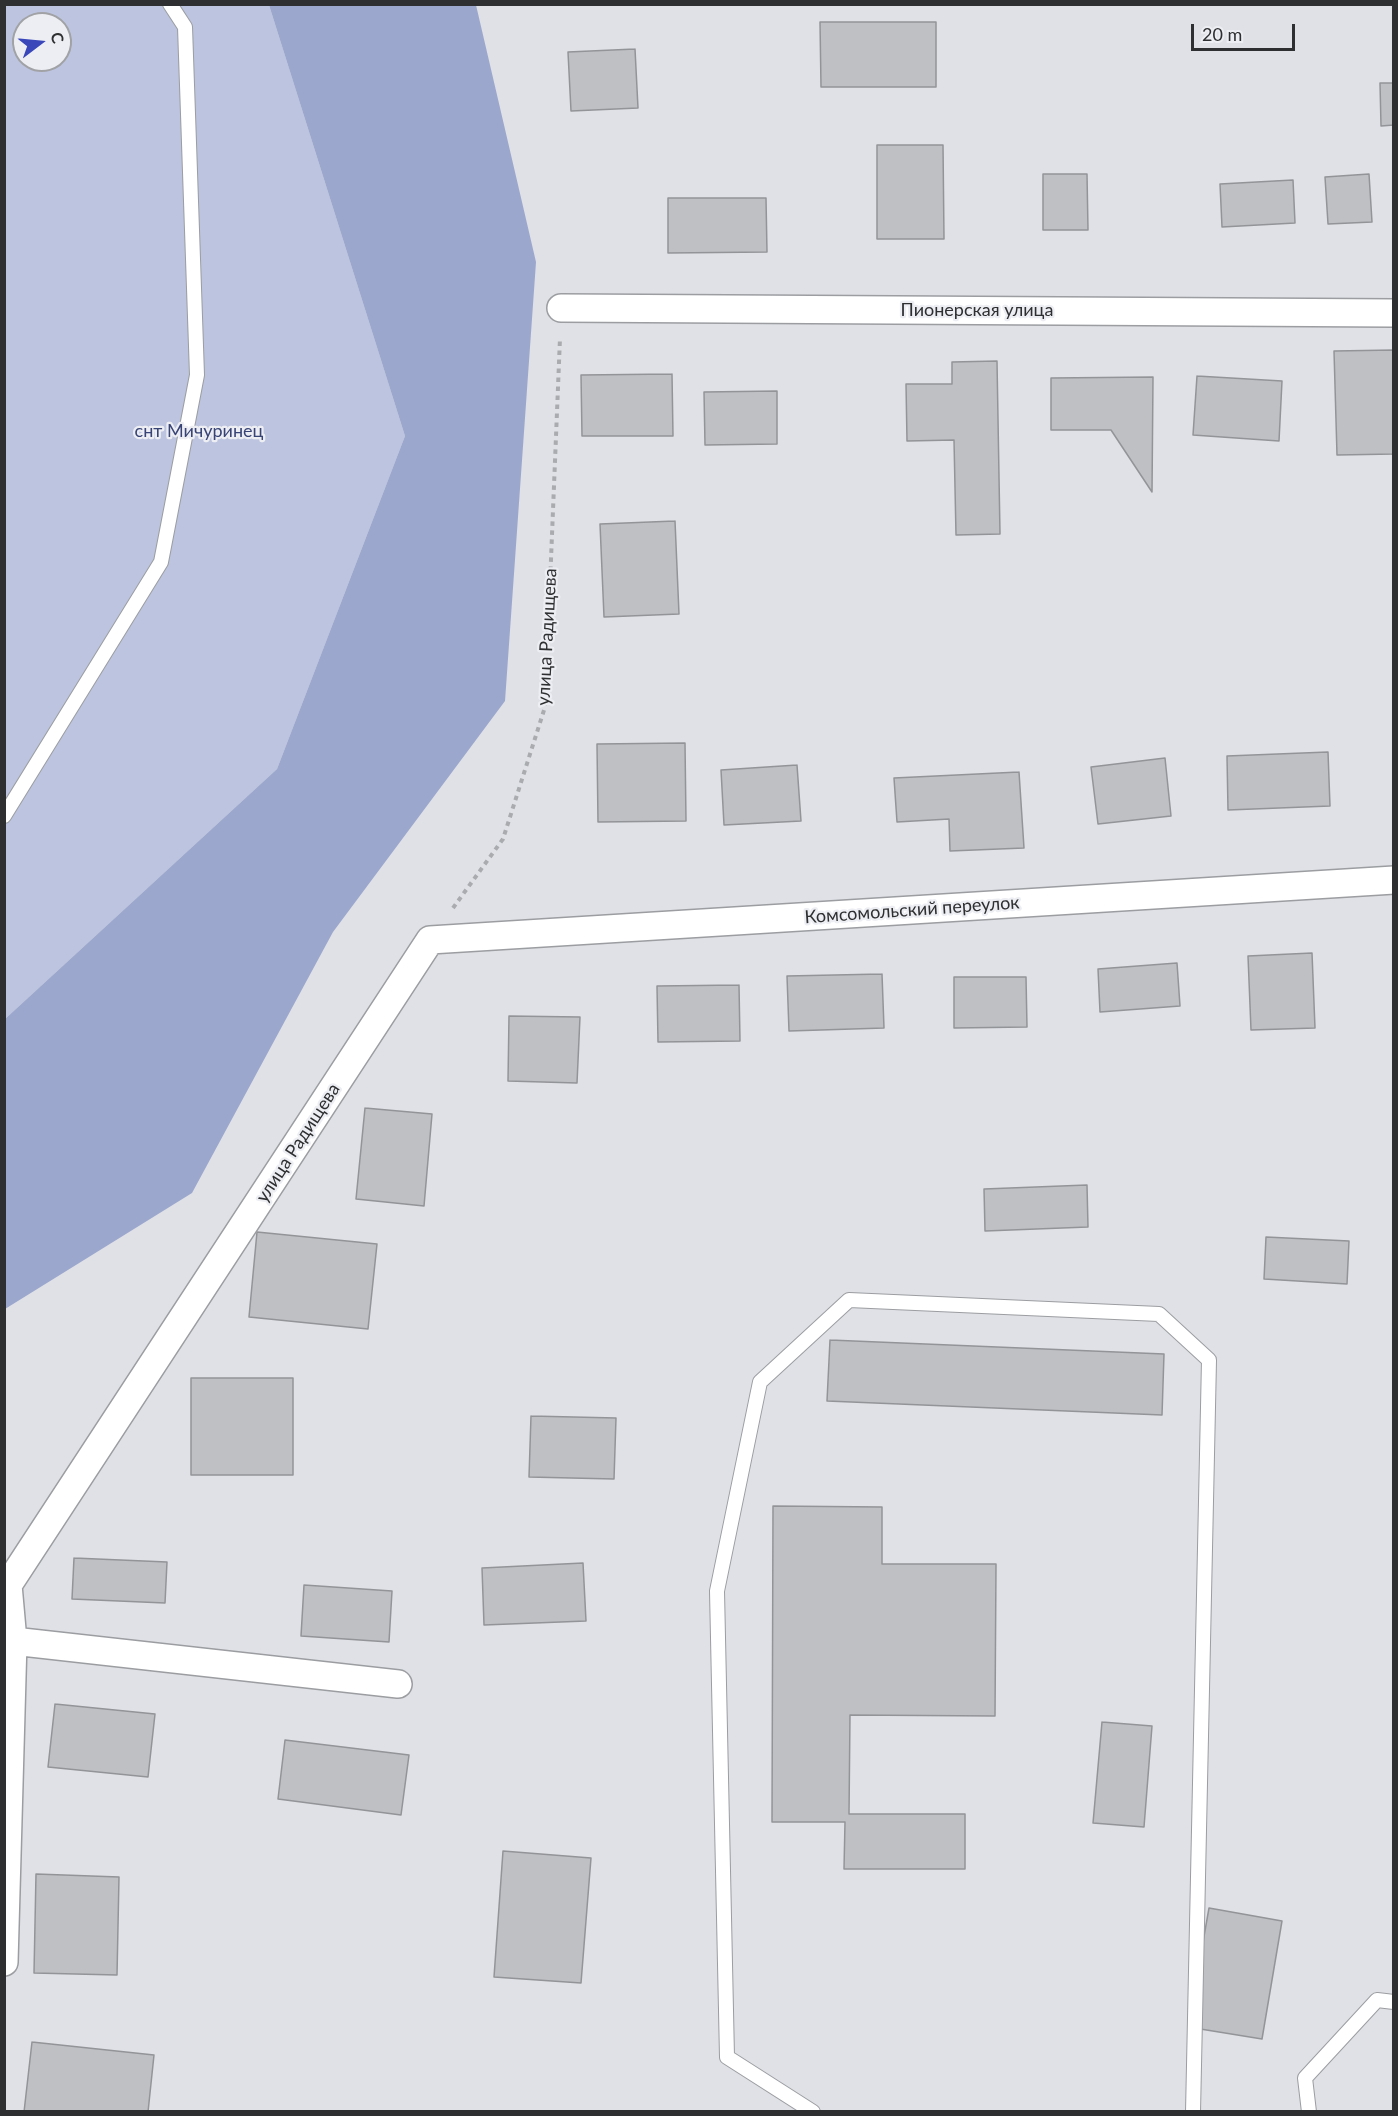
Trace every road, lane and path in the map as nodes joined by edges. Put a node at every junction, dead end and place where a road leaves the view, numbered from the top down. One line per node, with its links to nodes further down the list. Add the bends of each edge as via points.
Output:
1 (170, 4): 4 (lane, via 185,27 197,375 161,562)
2 (561, 308): 3 (street, Пионерская улица); 6 (path, улица Радищева, via 545,707 502,839)
3 (1394, 313)
4 (4, 816)
5 (1394, 880): 6 (street, Комсомольский переулок)
6 (430, 940): 7 (street, улица Радищева, via 8,1585)
7 (9, 1642): 8 (street); 9 (street, улица Радищева)
8 (398, 1684)
9 (4, 1962)
10 (1394, 2002): 13 (lane, via 1377,2000 1305,2078)
11 (813, 2112): 12 (lane, via 727,2057 717,1591 760,1382 849,1300 1159,1314 1209,1360)
12 (1193, 2112)
13 (1309, 2112)

